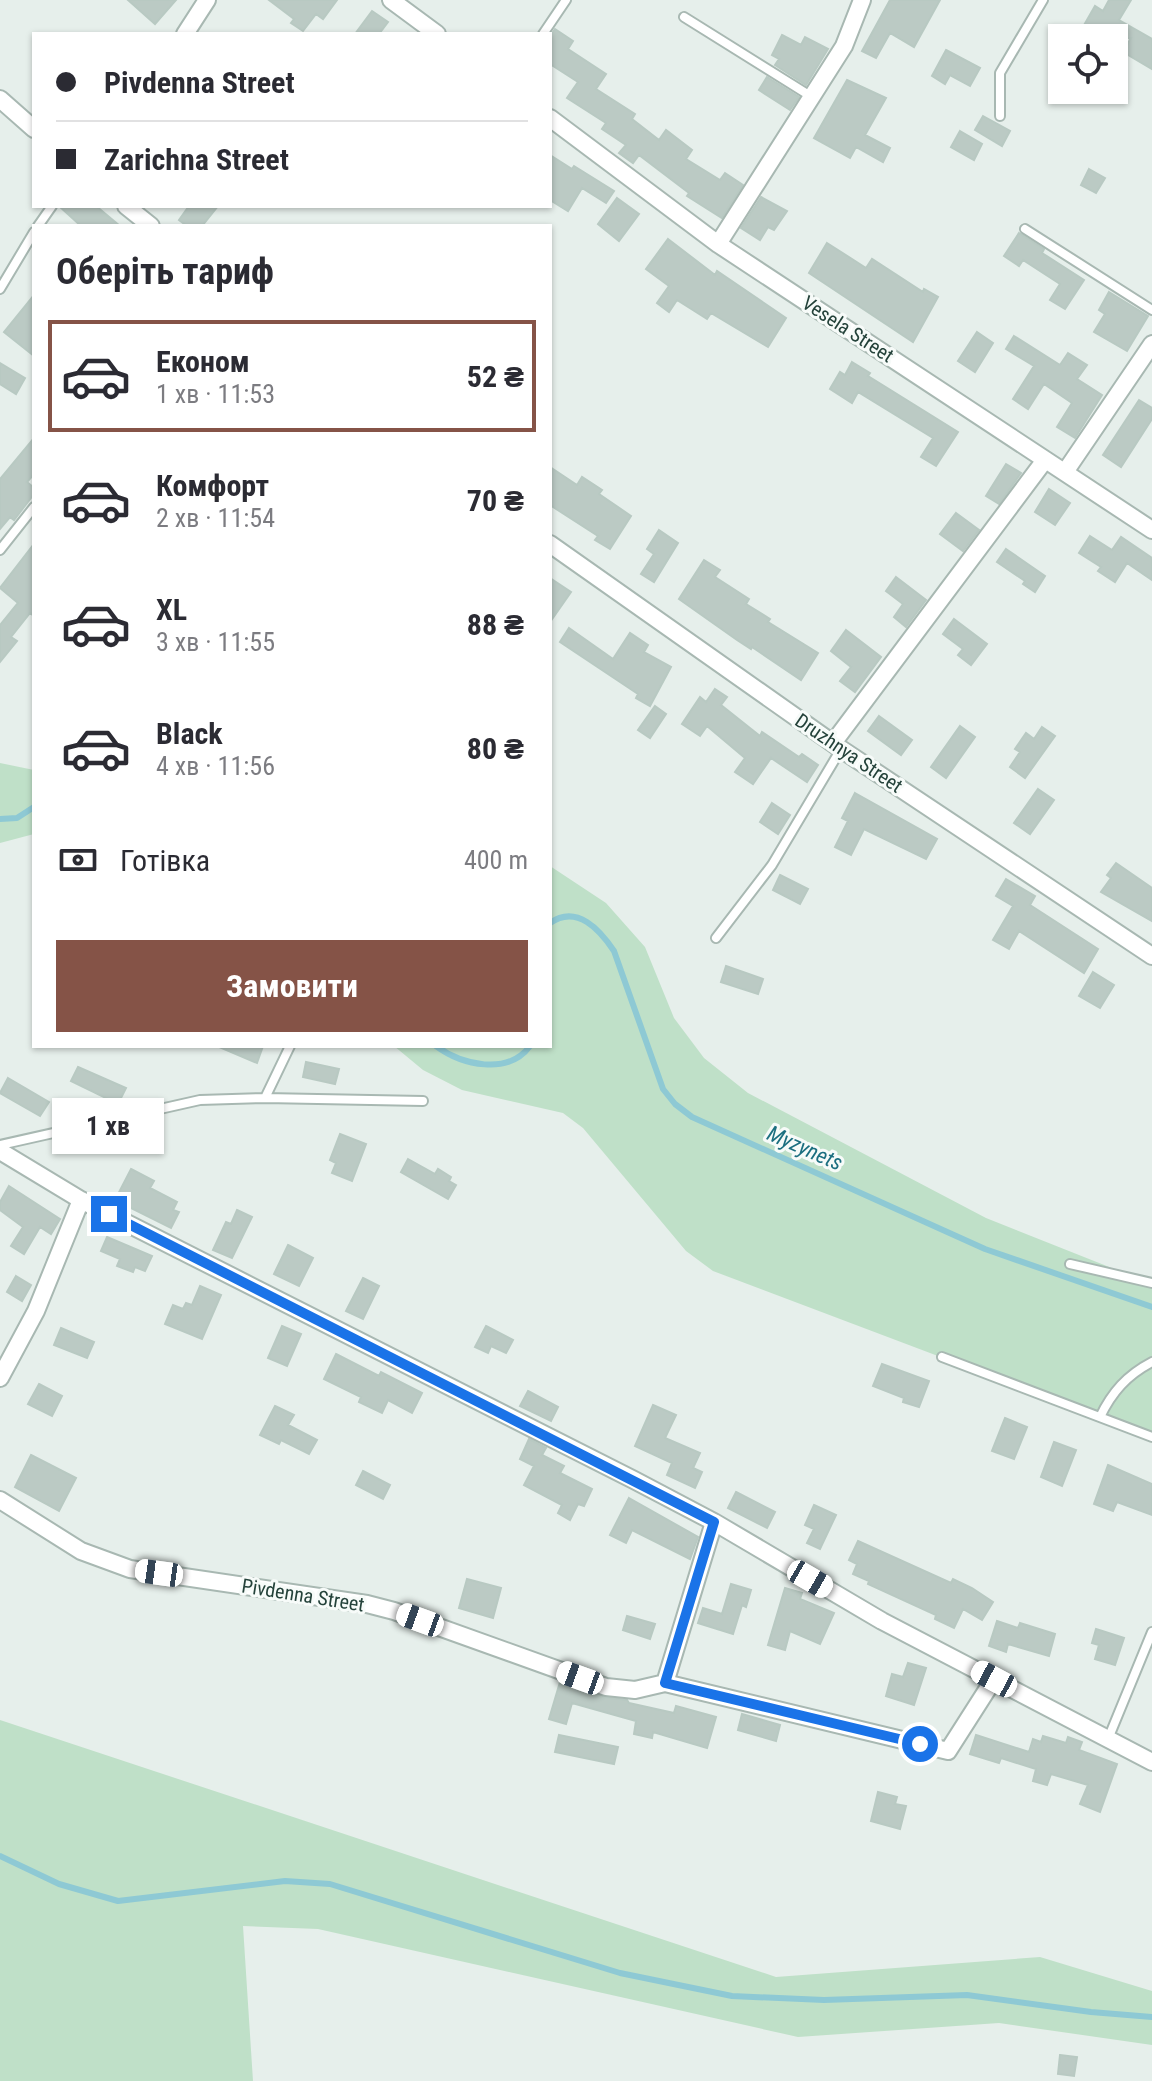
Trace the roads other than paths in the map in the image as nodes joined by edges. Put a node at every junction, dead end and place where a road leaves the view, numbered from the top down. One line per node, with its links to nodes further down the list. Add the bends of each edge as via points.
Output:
1 (207, 0): 7 (street)
2 (391, 0): 8 (street)
3 (566, 0): 9 (lane)
4 (862, 0): 10 (street, via 844,46)
5 (1043, 0): 12 (lane, via 1000,73)
6 (684, 17): 10 (lane)
7 (186, 32)
8 (434, 32)
9 (544, 32)
10 (812, 97): 19 (street)
11 (0, 99): 14 (street)
12 (1000, 116)
13 (552, 120): 19 (street, Vesela Street)
14 (32, 127)
15 (128, 208): 16 (street)
16 (148, 224)
17 (1025, 229): 21 (lane)
18 (32, 235): 20 (lane)
19 (718, 244): 23 (street, Vesela Street)
20 (0, 289)
21 (1152, 310)
22 (1152, 344): 24 (street)
23 (1045, 460): 24 (street, Vesela Street); 29 (street)
24 (1065, 472): 26 (street, Vesela Street)
25 (32, 510): 28 (lane)
26 (1152, 530)
27 (552, 545): 29 (street, Druzhnya Street)
28 (0, 550)
29 (837, 746): 30 (lane, via 772,865); 31 (street, Druzhnya Street)
30 (716, 938)
31 (1152, 956)
32 (289, 1048): 33 (lane)
33 (265, 1098): 34 (lane); 35 (lane, via 200,1100)
34 (423, 1101)
35 (0, 1145)
36 (0, 1151): 37 (street)
37 (81, 1200): 42 (street, via 36,1311); 46 (street)
38 (1070, 1264): 39 (lane)
39 (1152, 1283)
40 (942, 1357): 43 (lane)
41 (1152, 1362): 43 (lane, via 1124,1380)
42 (0, 1378)
43 (1100, 1417): 44 (lane)
44 (1152, 1437)
45 (0, 1500): 49 (street, Pivdenna Street, via 81,1551 130,1569 367,1604 606,1687 635,1690)
46 (714, 1522): 48 (street, via 882,1621); 49 (street)
47 (1152, 1632): 50 (lane)
48 (994, 1679): 49 (street, Pivdenna Street, via 948,1751); 50 (street)
49 (665, 1683)
50 (1108, 1739): 51 (street)
51 (1152, 1762)

